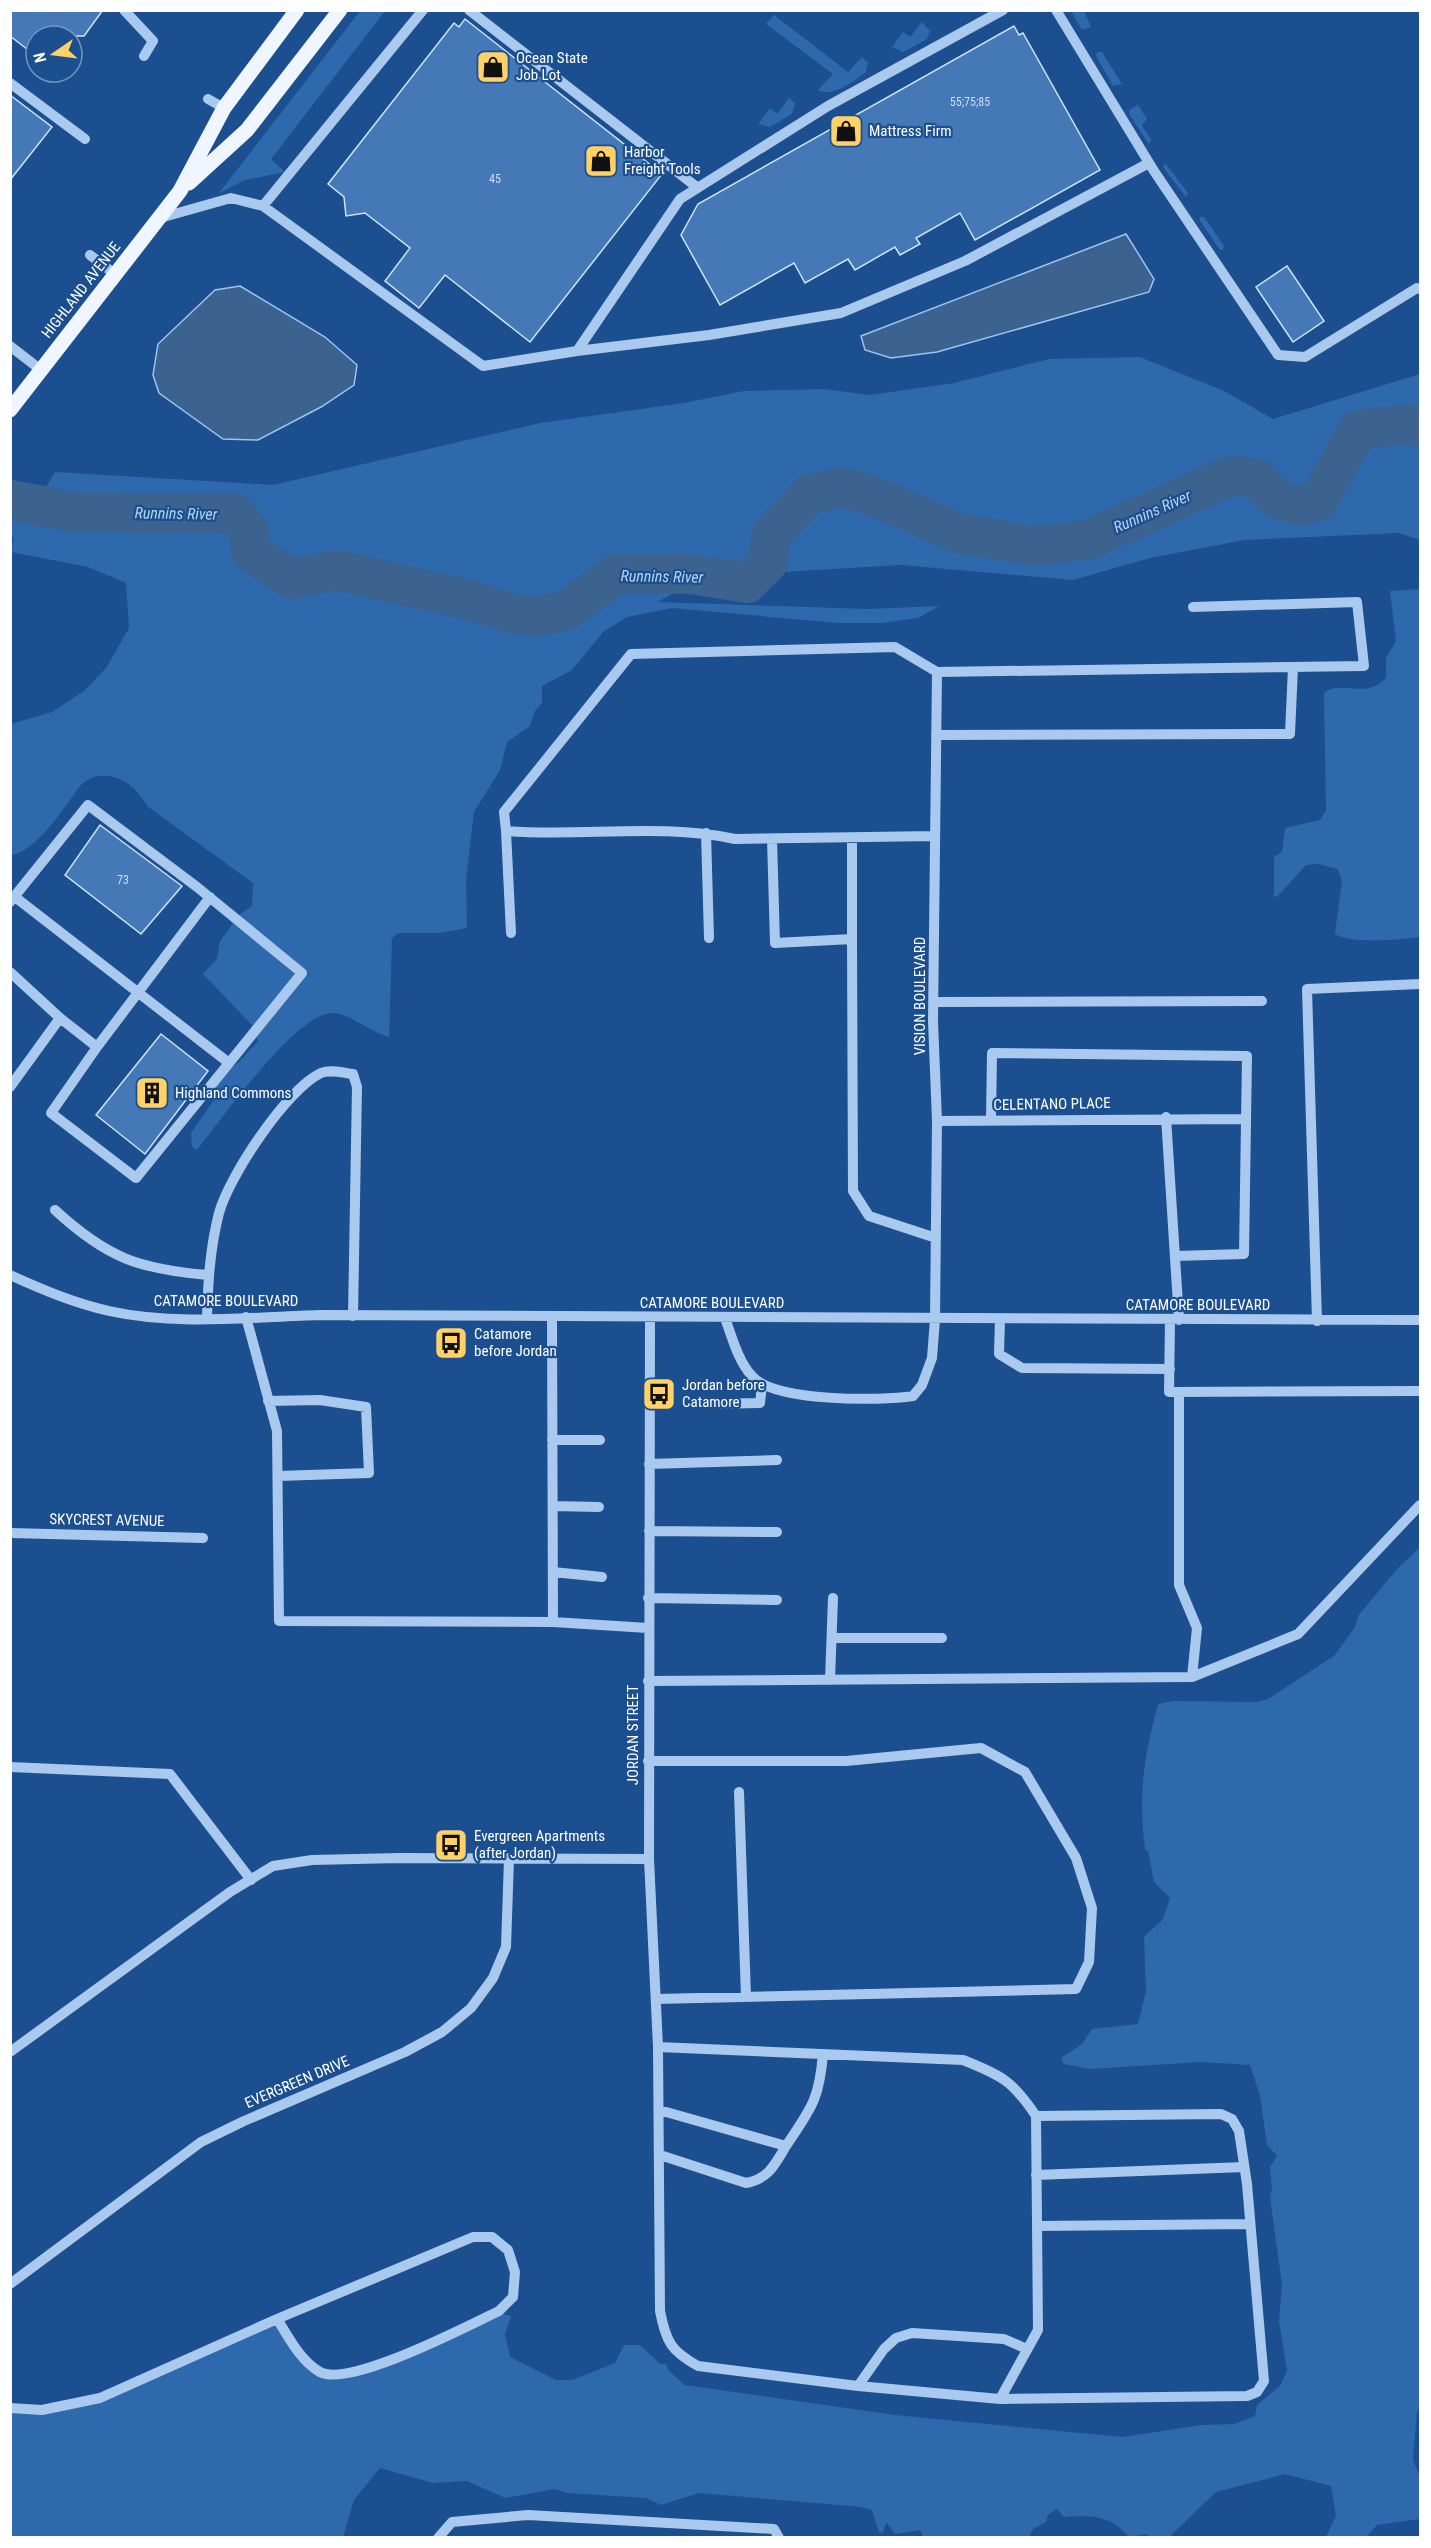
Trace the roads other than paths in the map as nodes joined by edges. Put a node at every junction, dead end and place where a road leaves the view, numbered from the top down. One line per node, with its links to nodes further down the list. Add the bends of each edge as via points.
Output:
1 (124, 10): 8 (street, via 153,41)
2 (297, 10): 11 (main road, HIGHLAND AVENUE)
3 (340, 10): 15 (main road, HIGHLAND AVENUE, via 247,130)
4 (423, 10): 16 (street)
5 (469, 10): 14 (street)
6 (1003, 10): 14 (street, via 828,106)
7 (1056, 10): 13 (street)
8 (144, 56)
9 (10, 83): 12 (street)
10 (208, 99): 11 (street)
11 (224, 108): 15 (main road, HIGHLAND AVENUE)
12 (85, 139)
13 (1149, 163): 20 (street, via 1278,355 1305,357); 22 (street, via 965,261 841,313 710,335)
14 (698, 188): 22 (street, via 680,199)
15 (180, 191): 17 (main road, HIGHLAND AVENUE)
16 (263, 206): 17 (street, via 231,198); 22 (street, via 483,366)
17 (160, 218): 19 (main road, HIGHLAND AVENUE)
18 (90, 255): 19 (street)
19 (116, 275): 23 (main road, HIGHLAND AVENUE)
20 (1420, 289)
21 (10, 346): 23 (street)
22 (577, 351)
23 (41, 370): 24 (main road, HIGHLAND AVENUE)
24 (10, 410)
25 (1193, 607): 26 (street, via 1357,602 1364,666)
26 (1293, 668): 27 (street); 28 (street, via 1290,734)
27 (937, 672): 28 (street, VISION BOULEVARD); 29 (street, via 894,647 630,654 504,812)
28 (936, 735): 31 (street, VISION BOULEVARD)
29 (506, 831): 30 (street); 36 (street)
30 (706, 833): 33 (street, via 735,839); 37 (street)
31 (935, 836): 32 (street); 43 (street, VISION BOULEVARD)
32 (852, 838): 33 (street); 38 (street)
33 (772, 839): 38 (street, via 775,942)
34 (210, 897): 35 (street, via 87,805); 41 (street); 46 (street, via 302,974)
35 (13, 900): 41 (street)
36 (511, 933)
37 (710, 938)
38 (852, 939): 53 (street, via 853,1191 869,1216)
39 (10, 972): 44 (street)
40 (1420, 984): 67 (street, via 1307,989)
41 (138, 992): 45 (street); 46 (street)
42 (1262, 1001): 43 (street)
43 (934, 1002): 51 (street, VISION BOULEVARD)
44 (60, 1018): 45 (street); 47 (street)
45 (97, 1047): 46 (street, via 51,1113 136,1178)
46 (229, 1063)
47 (10, 1087)
48 (1166, 1118): 49 (street, CELENTANO PLACE); 50 (street, CELENTANO PLACE); 54 (street)
49 (1246, 1119): 50 (street, via 1247,1056 992,1053); 54 (street, via 1244,1254)
50 (991, 1120): 51 (street, CELENTANO PLACE)
51 (937, 1121): 53 (street, VISION BOULEVARD)
52 (55, 1210): 56 (street, via 73,1227 121,1258 152,1269)
53 (936, 1238): 63 (street, VISION BOULEVARD)
54 (1175, 1256): 65 (street)
55 (10, 1275): 60 (street, CATAMORE BOULEVARD, via 57,1296 110,1311 167,1319)
56 (208, 1275): 57 (street, via 220,1210 236,1176 293,1092 323,1072 353,1074 358,1113); 60 (street)
57 (353, 1316): 58 (street, CATAMORE BOULEVARD); 59 (street, CATAMORE BOULEVARD)
58 (246, 1317): 60 (street, CATAMORE BOULEVARD); 72 (street)
59 (552, 1317): 61 (street, CATAMORE BOULEVARD); 74 (street)
60 (207, 1318)
61 (650, 1318): 62 (street, CATAMORE BOULEVARD); 77 (street, JORDAN STREET)
62 (725, 1318): 63 (street, CATAMORE BOULEVARD); 69 (street, via 735,1347 752,1377)
63 (935, 1319): 64 (street, CATAMORE BOULEVARD); 69 (street, VISION BOULEVARD, via 932,1358 914,1396 870,1400 823,1398)
64 (1000, 1319): 65 (street, CATAMORE BOULEVARD); 68 (street, via 999,1354 1022,1368)
65 (1175, 1320): 67 (street, CATAMORE BOULEVARD); 68 (street)
66 (1420, 1320): 67 (street, CATAMORE BOULEVARD)
67 (1317, 1321)
68 (1170, 1369): 71 (street, via 1169,1392)
69 (762, 1384): 73 (street, via 760,1403)
70 (1420, 1391): 71 (street)
71 (1179, 1392): 95 (street, via 1179,1585 1197,1628)
72 (268, 1401): 78 (street, via 277,1431); 78 (street, via 320,1400 366,1407 369,1473)
73 (708, 1404)
74 (552, 1440): 75 (street); 80 (street)
75 (600, 1440)
76 (777, 1460): 77 (street)
77 (649, 1464): 82 (street, JORDAN STREET)
78 (278, 1476): 91 (street, via 279,1620)
79 (1420, 1505): 95 (street, via 1298,1634)
80 (553, 1506): 81 (street); 86 (street)
81 (598, 1507)
82 (649, 1531): 83 (street); 88 (street, JORDAN STREET)
83 (777, 1532)
84 (10, 1533): 85 (street, SKYCREST AVENUE)
85 (203, 1538)
86 (553, 1572): 87 (street); 91 (street)
87 (602, 1577)
88 (648, 1598): 90 (street); 92 (street, JORDAN STREET)
89 (833, 1598): 93 (street)
90 (777, 1600)
91 (553, 1622): 92 (street)
92 (648, 1628): 97 (street, JORDAN STREET)
93 (832, 1638): 94 (street); 96 (street)
94 (942, 1638)
95 (1192, 1677): 96 (street)
96 (830, 1680): 97 (street)
97 (648, 1681): 98 (street, JORDAN STREET)
98 (648, 1761): 102 (street, JORDAN STREET); 104 (street, via 846,1761 981,1748 1025,1772 1076,1858 1092,1908 1089,1962 1076,1989)
99 (10, 1767): 103 (street, via 170,1774)
100 (739, 1792): 104 (street)
101 (509, 1859): 102 (street); 103 (street, via 312,1860 273,1866); 117 (street, EVERGREEN DRIVE, via 506,1947 493,1978 471,2008 442,2032 405,2052 201,2142)
102 (649, 1859): 105 (street, JORDAN STREET)
103 (250, 1880): 107 (street)
104 (746, 1997): 105 (street)
105 (656, 1999): 106 (street, JORDAN STREET)
106 (658, 2047): 108 (street); 109 (street, JORDAN STREET)
107 (10, 2052)
108 (823, 2054): 110 (street, via 963,2060 1002,2075); 111 (street, via 816,2102)
109 (659, 2110): 111 (street); 112 (street, JORDAN STREET)
110 (1036, 2116): 113 (street, via 1221,2114 1232,2119 1239,2131); 114 (street)
111 (786, 2146): 112 (street, via 768,2175 747,2183)
112 (660, 2153): 120 (street, JORDAN STREET, via 660,2311 664,2335 677,2354 698,2366)
113 (1244, 2168): 114 (street); 115 (street)
114 (1036, 2175): 116 (street)
115 (1250, 2224): 116 (street); 121 (street, JORDAN STREET, via 1264,2381 1257,2392 1247,2396)
116 (1037, 2226): 119 (street, via 1038,2330)
117 (10, 2284)
118 (277, 2319): 118 (street, via 473,2237 492,2237 508,2250 515,2272 513,2297 499,2311 353,2373 321,2373 305,2360); 122 (street, via 100,2398 42,2410)
119 (1027, 2349): 120 (street, via 1004,2339 912,2333 896,2338 884,2349); 121 (street)
120 (858, 2386): 121 (street, JORDAN STREET)
121 (1000, 2399)
122 (10, 2408)
123 (438, 2538): 124 (street, via 452,2522 528,2515 774,2529)
124 (779, 2538)

